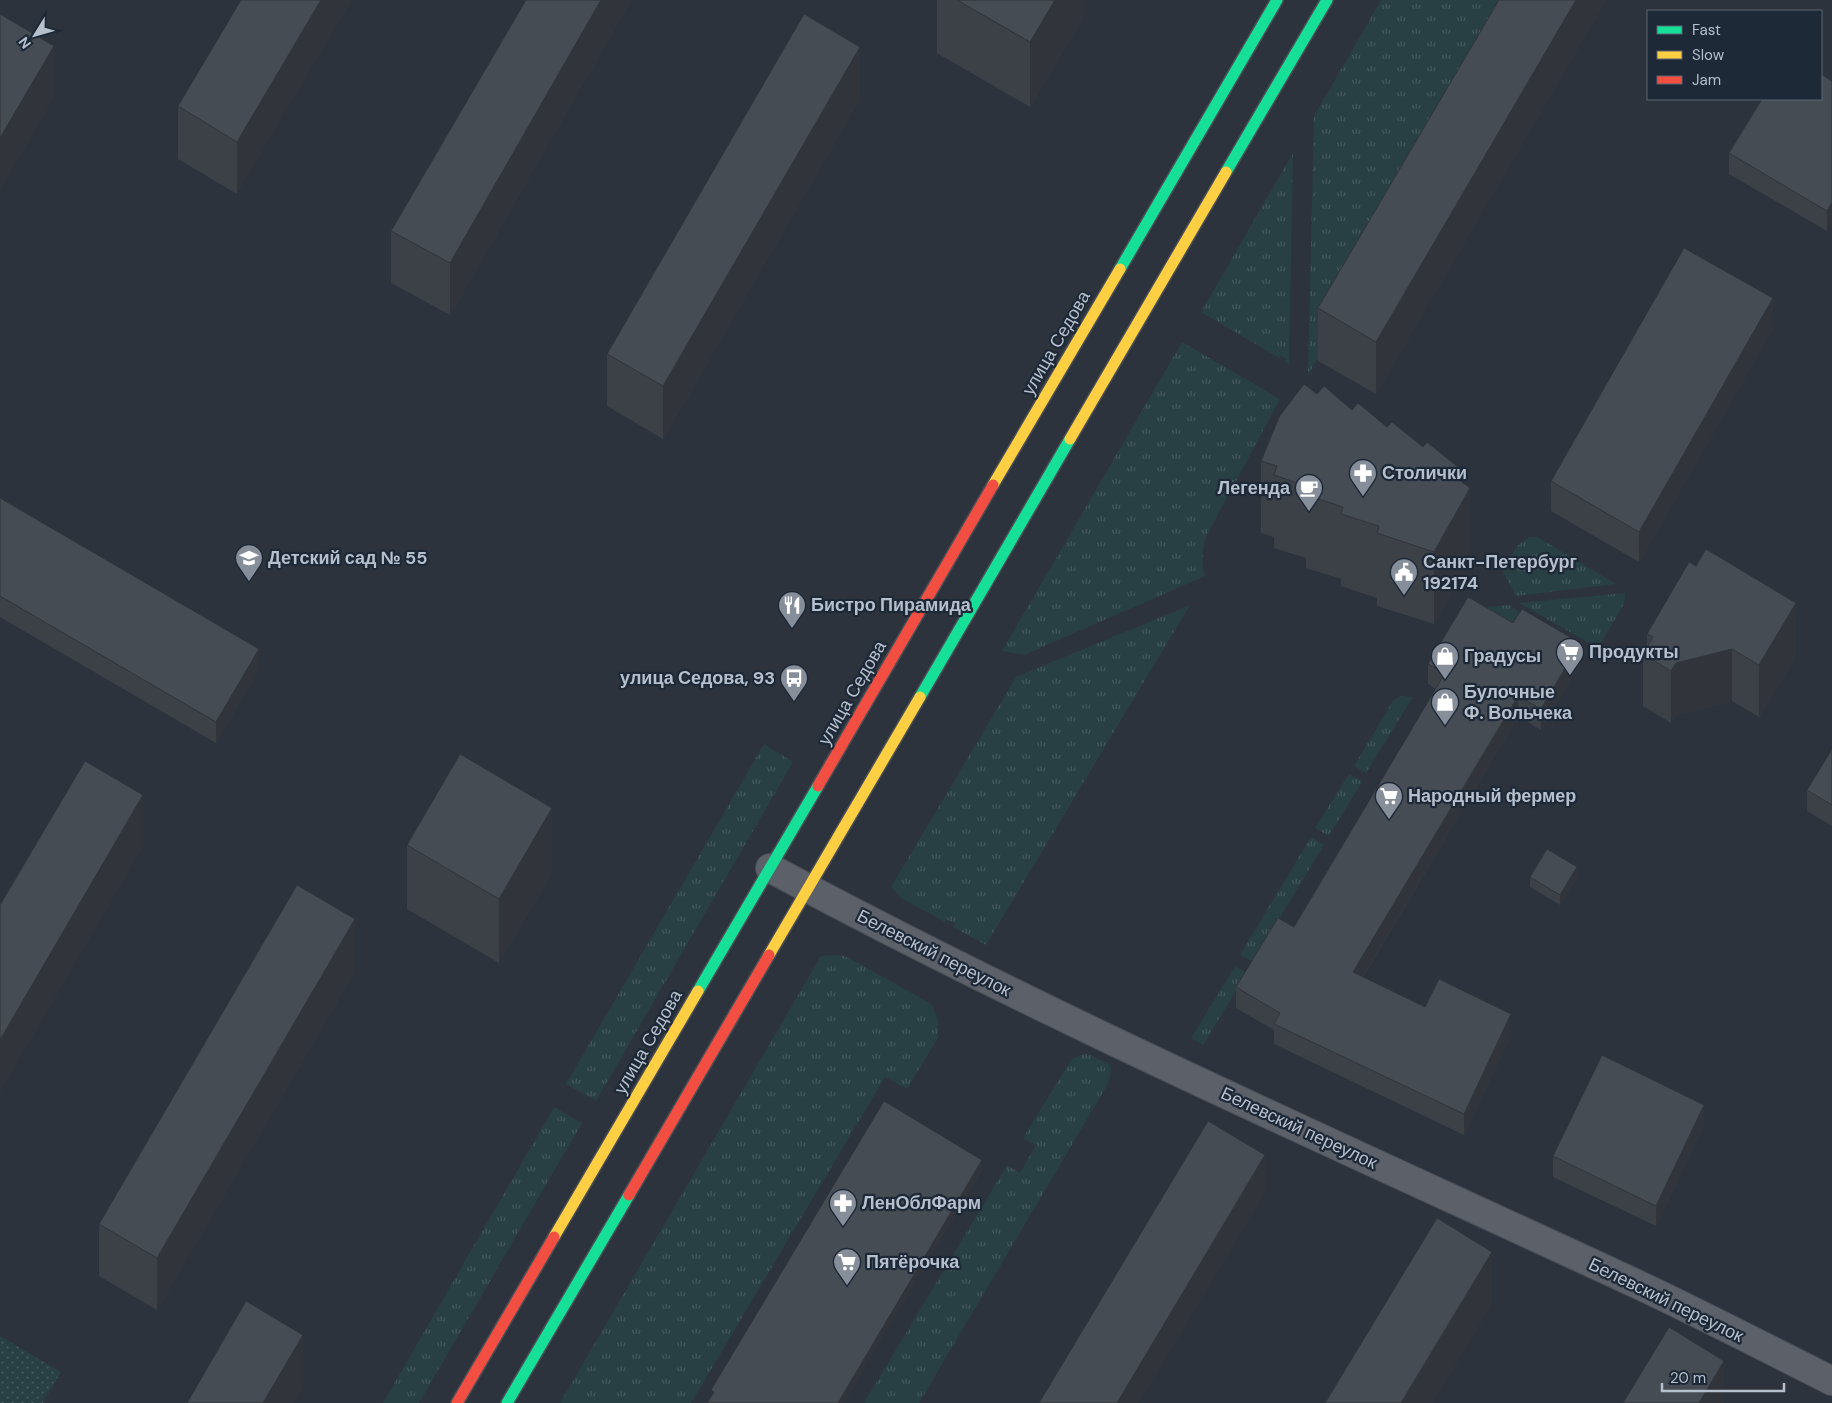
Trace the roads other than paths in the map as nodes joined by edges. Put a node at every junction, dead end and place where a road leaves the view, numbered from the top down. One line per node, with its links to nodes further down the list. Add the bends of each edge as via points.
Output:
1 (1277, 0): 3 (main road, улица Седова)
2 (1327, 0): 4 (main road)
3 (770, 868): 4 (street, Белевский переулок); 6 (main road, улица Седова)
4 (808, 888): 5 (street, Белевский переулок, via 1081,1026 1644,1288); 7 (main road)
5 (1832, 1380)
6 (457, 1403)
7 (507, 1403)

